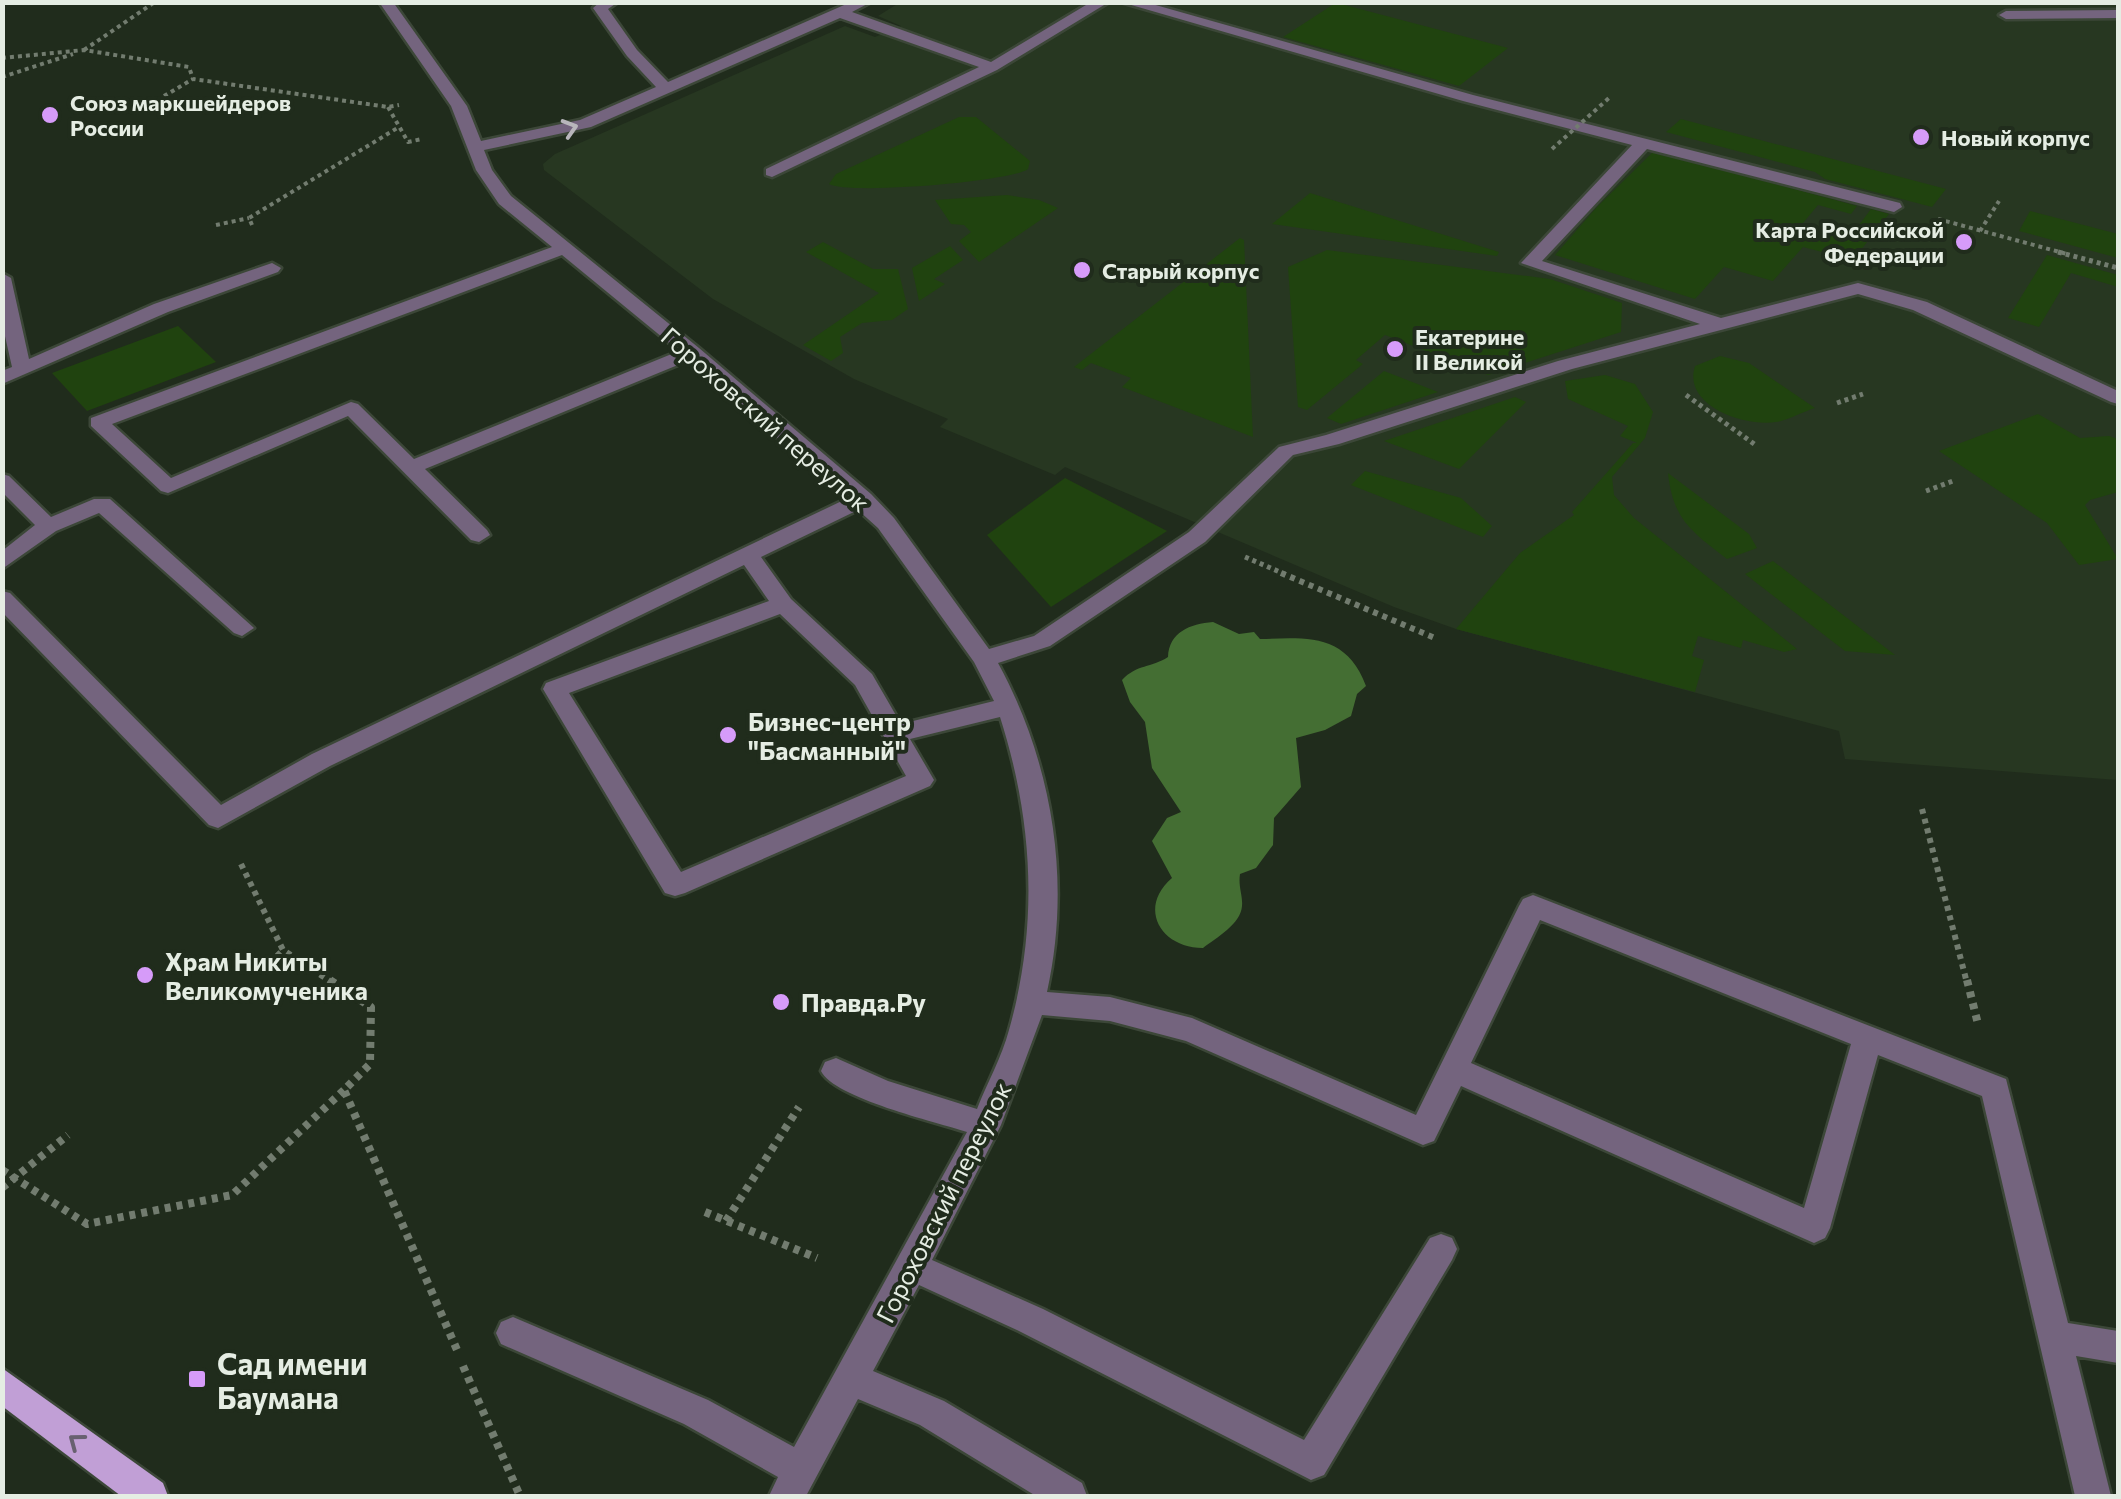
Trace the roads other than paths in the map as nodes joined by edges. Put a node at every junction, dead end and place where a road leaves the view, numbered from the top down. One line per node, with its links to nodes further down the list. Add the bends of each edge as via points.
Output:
1 (386, 2): 12 (street, Гороховский переулок, via 459,106)
2 (611, 2): 10 (street, via 600,8)
3 (864, 2): 6 (street)
4 (1102, 2): 9 (street)
5 (1128, 2): 11 (street)
6 (841, 13): 9 (street); 10 (street)
7 (2118, 14): 8 (street)
8 (2006, 15)
9 (992, 67): 13 (street)
10 (666, 89): 12 (street, one-way to 10, via 565,130)
11 (1645, 141): 14 (street); 18 (street, via 1530,263)
12 (474, 148): 15 (street, Гороховский переулок, via 493,188)
13 (772, 172)
14 (1894, 208)
15 (562, 249): 19 (street, Гороховский переулок); 23 (street, via 98,422 168,487 351,408)
16 (272, 268): 20 (street)
17 (2, 278): 20 (street)
18 (1720, 324): 22 (street, via 1858,288 1877,290); 33 (street, via 1286,451 1198,538 1042,641)
19 (692, 352): 23 (street); 25 (street, Гороховский переулок)
20 (22, 370): 21 (street)
21 (2, 378)
22 (2118, 398)
23 (410, 468): 27 (street)
24 (2, 480): 26 (street)
25 (863, 499): 28 (street); 33 (street, Гороховский переулок)
26 (48, 526): 29 (street); 32 (street, via 102,504)
27 (479, 535)
28 (747, 554): 30 (street, via 321,760 218,818); 31 (street)
29 (2, 562)
30 (2, 598)
31 (782, 604): 35 (street, via 864,680); 35 (street, via 555,689 675,886 922,780)
32 (242, 628)
33 (984, 659): 34 (street, Гороховский переулок)
34 (1009, 706): 35 (street); 36 (street, Гороховский переулок, via 1030,771 1043,851)
35 (894, 734)
36 (1030, 1002): 38 (street, via 1110,1010 1192,1030 1423,1132); 40 (street, Гороховский переулок)
37 (1868, 1037): 38 (street, via 1533,906); 38 (street, via 1814,1228); 44 (street, via 1994,1088)
38 (1454, 1069)
39 (836, 1071): 40 (street)
40 (986, 1124): 42 (street, Гороховский переулок)
41 (1441, 1248): 42 (street, via 1311,1462)
42 (913, 1267): 46 (street, Гороховский переулок)
43 (513, 1333): 48 (street, via 721,1424)
44 (2057, 1337): 45 (street); 51 (street)
45 (2118, 1347)
46 (851, 1379): 48 (street, Гороховский переулок); 50 (street, via 932,1413)
47 (2, 1385): 49 (main road, one-way to 47)
48 (795, 1484)
49 (150, 1496)
50 (1069, 1496)
51 (2094, 1496)

